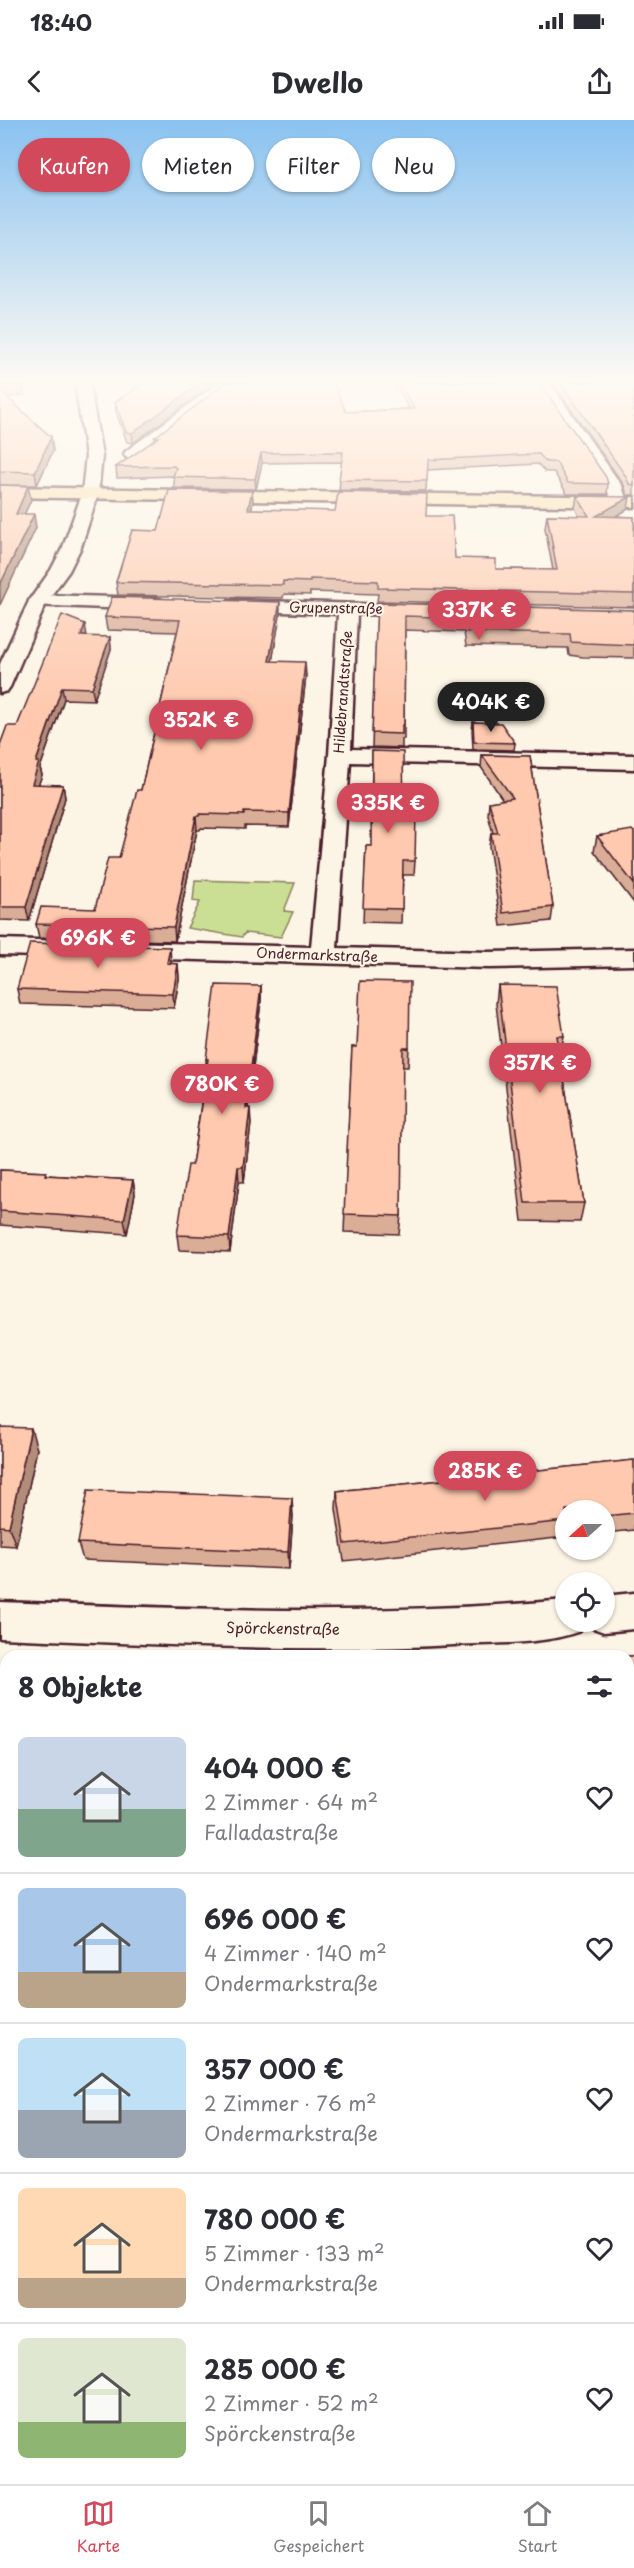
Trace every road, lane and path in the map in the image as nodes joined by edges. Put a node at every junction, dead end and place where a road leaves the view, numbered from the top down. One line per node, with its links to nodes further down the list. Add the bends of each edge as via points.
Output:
1 (14, 492): 2 (main road)
2 (90, 494): 3 (main road); 4 (street, via 72,547)
3 (626, 502)
4 (38, 602): 5 (street); 9 (street)
5 (174, 604)
6 (220, 605): 7 (street, Grupenstraße)
7 (348, 608): 8 (street, Grupenstraße); 10 (street, Hildebrandtstraße)
8 (444, 610)
9 (0, 687)
10 (340, 755): 11 (street); 13 (street, Hildebrandtstraße)
11 (634, 762)
12 (0, 947): 13 (street, Ondermarkstraße)
13 (323, 955): 14 (street, Ondermarkstraße, via 489,960)
14 (634, 957)
15 (634, 1611): 16 (street)
16 (615, 1613)
17 (555, 1619): 19 (street, Spörckenstraße, via 498,1626 362,1630)
18 (0, 1620): 19 (street, Spörckenstraße)
19 (200, 1642)

